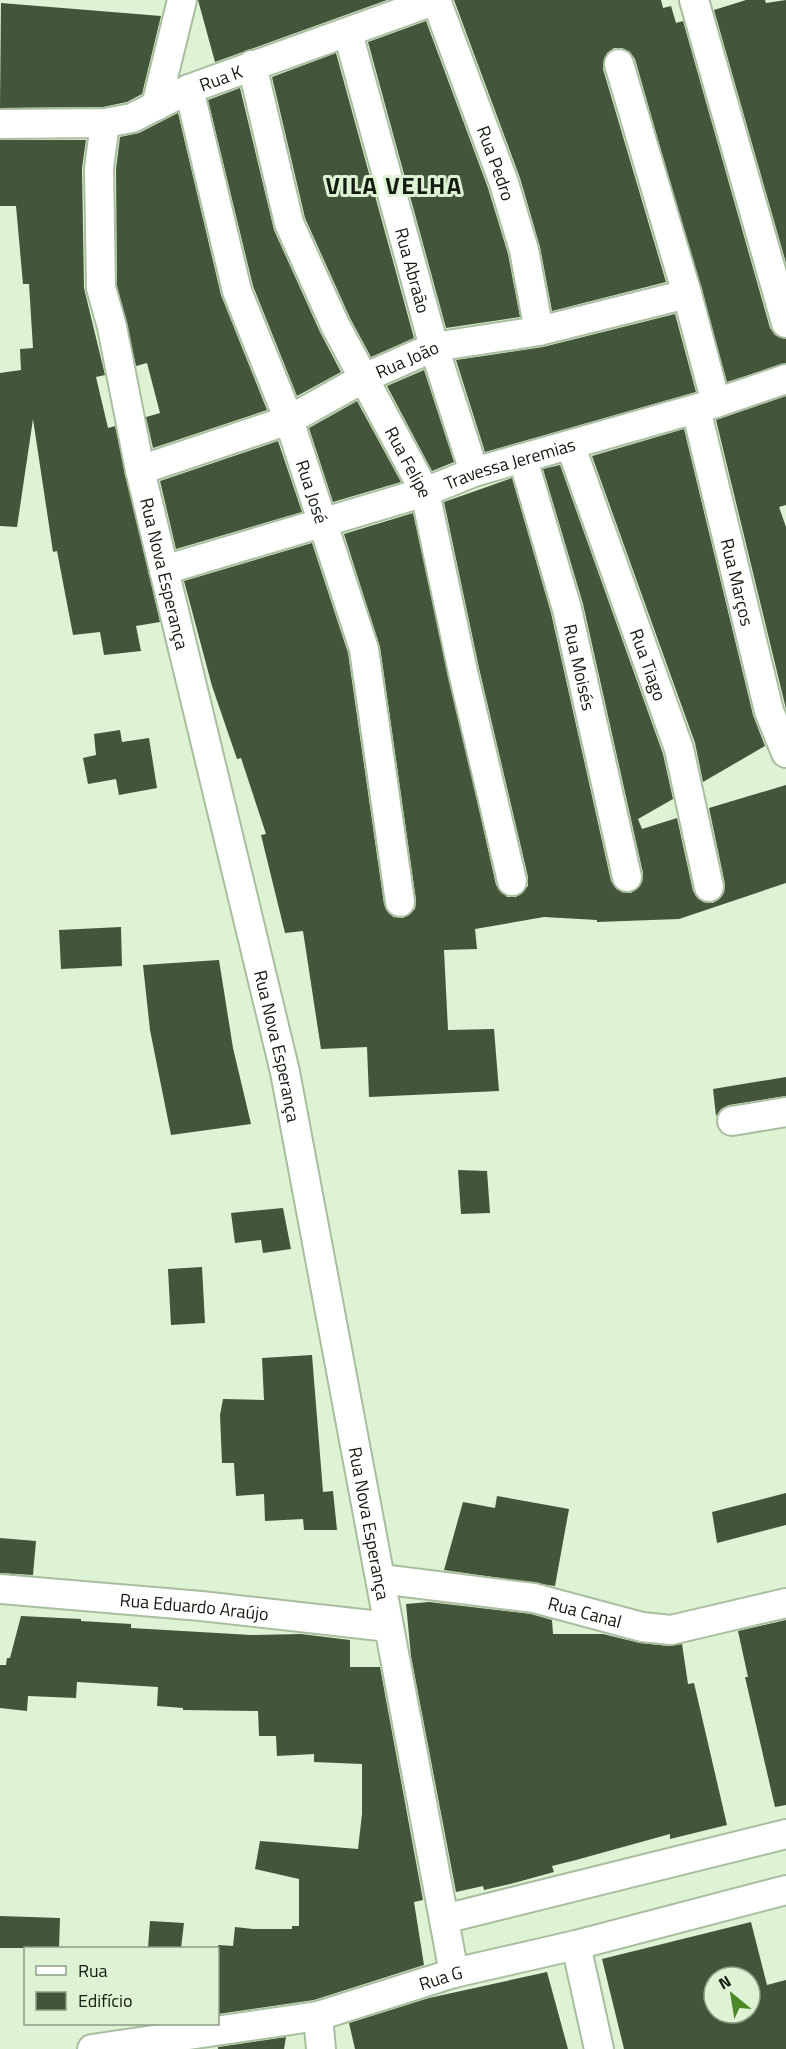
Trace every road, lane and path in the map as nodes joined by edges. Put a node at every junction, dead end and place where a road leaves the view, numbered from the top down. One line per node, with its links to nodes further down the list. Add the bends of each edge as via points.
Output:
1 (182, 0): 8 (street)
2 (436, 0): 4 (street, Rua K); 13 (street, Rua Pedro, via 504,183 524,250)
3 (694, 0): 12 (street)
4 (348, 33): 6 (street, Rua K); 14 (street, Rua Abraão)
5 (619, 64): 11 (street, Rua Marços)
6 (252, 65): 7 (street, Rua K); 15 (street, Rua Felipe, via 289,223 335,325)
7 (189, 89): 8 (street, Rua K); 18 (street, Rua José, via 237,291)
8 (156, 106): 9 (street, Rua K, via 132,118)
9 (105, 123): 10 (street, Rua K); 21 (street, Rua Nova Esperança, via 99,168 101,288)
10 (0, 124)
11 (687, 294): 13 (street, Rua João); 17 (street, Rua Marços)
12 (786, 323)
13 (539, 331): 14 (street, Rua João)
14 (434, 347): 15 (street, Rua João); 22 (street, Rua Abraão)
15 (364, 378): 18 (street, Rua João); 23 (street, Rua Felipe)
16 (786, 379): 17 (street, Travessa Jeremias)
17 (706, 406): 19 (street, Travessa Jeremias); 26 (street, Rua Marços, via 769,711)
18 (289, 420): 21 (street, Rua João); 24 (street, Rua José)
19 (571, 447): 20 (street, Travessa Jeremias); 29 (street, Rua Tiago, via 679,749)
20 (523, 459): 22 (street, Travessa Jeremias); 27 (street, Rua Moisés, via 567,609)
21 (140, 470): 25 (street, Rua Nova Esperança)
22 (474, 472): 23 (street, Travessa Jeremias)
23 (425, 492): 24 (street, Travessa Jeremias); 28 (street, Rua Felipe)
24 (323, 523): 25 (street, Travessa Jeremias); 30 (street, Rua José, via 364,649)
25 (165, 570): 33 (street, Rua Nova Esperança, via 285,1072)
26 (786, 753)
27 (627, 878)
28 (512, 881)
29 (709, 887)
30 (400, 902)
31 (786, 1112): 32 (street)
32 (732, 1121)
33 (381, 1579): 35 (street, Rua Canal, via 534,1598 642,1627 671,1630); 36 (street, Rua Nova Esperança)
34 (0, 1589): 36 (street, Rua Eduardo Araújo)
35 (786, 1603)
36 (389, 1627): 39 (street, Rua Nova Esperança)
37 (786, 1834): 39 (street)
38 (786, 1890): 40 (street, Rua G)
39 (444, 1919): 41 (street, Rua Nova Esperança)
40 (576, 1945): 41 (street, Rua G); 46 (street)
41 (454, 1974): 42 (street, Rua G)
42 (318, 2016): 43 (street, Rua G); 45 (street)
43 (177, 2044): 44 (street, Rua G)
44 (92, 2049)
45 (321, 2049)
46 (600, 2049)

